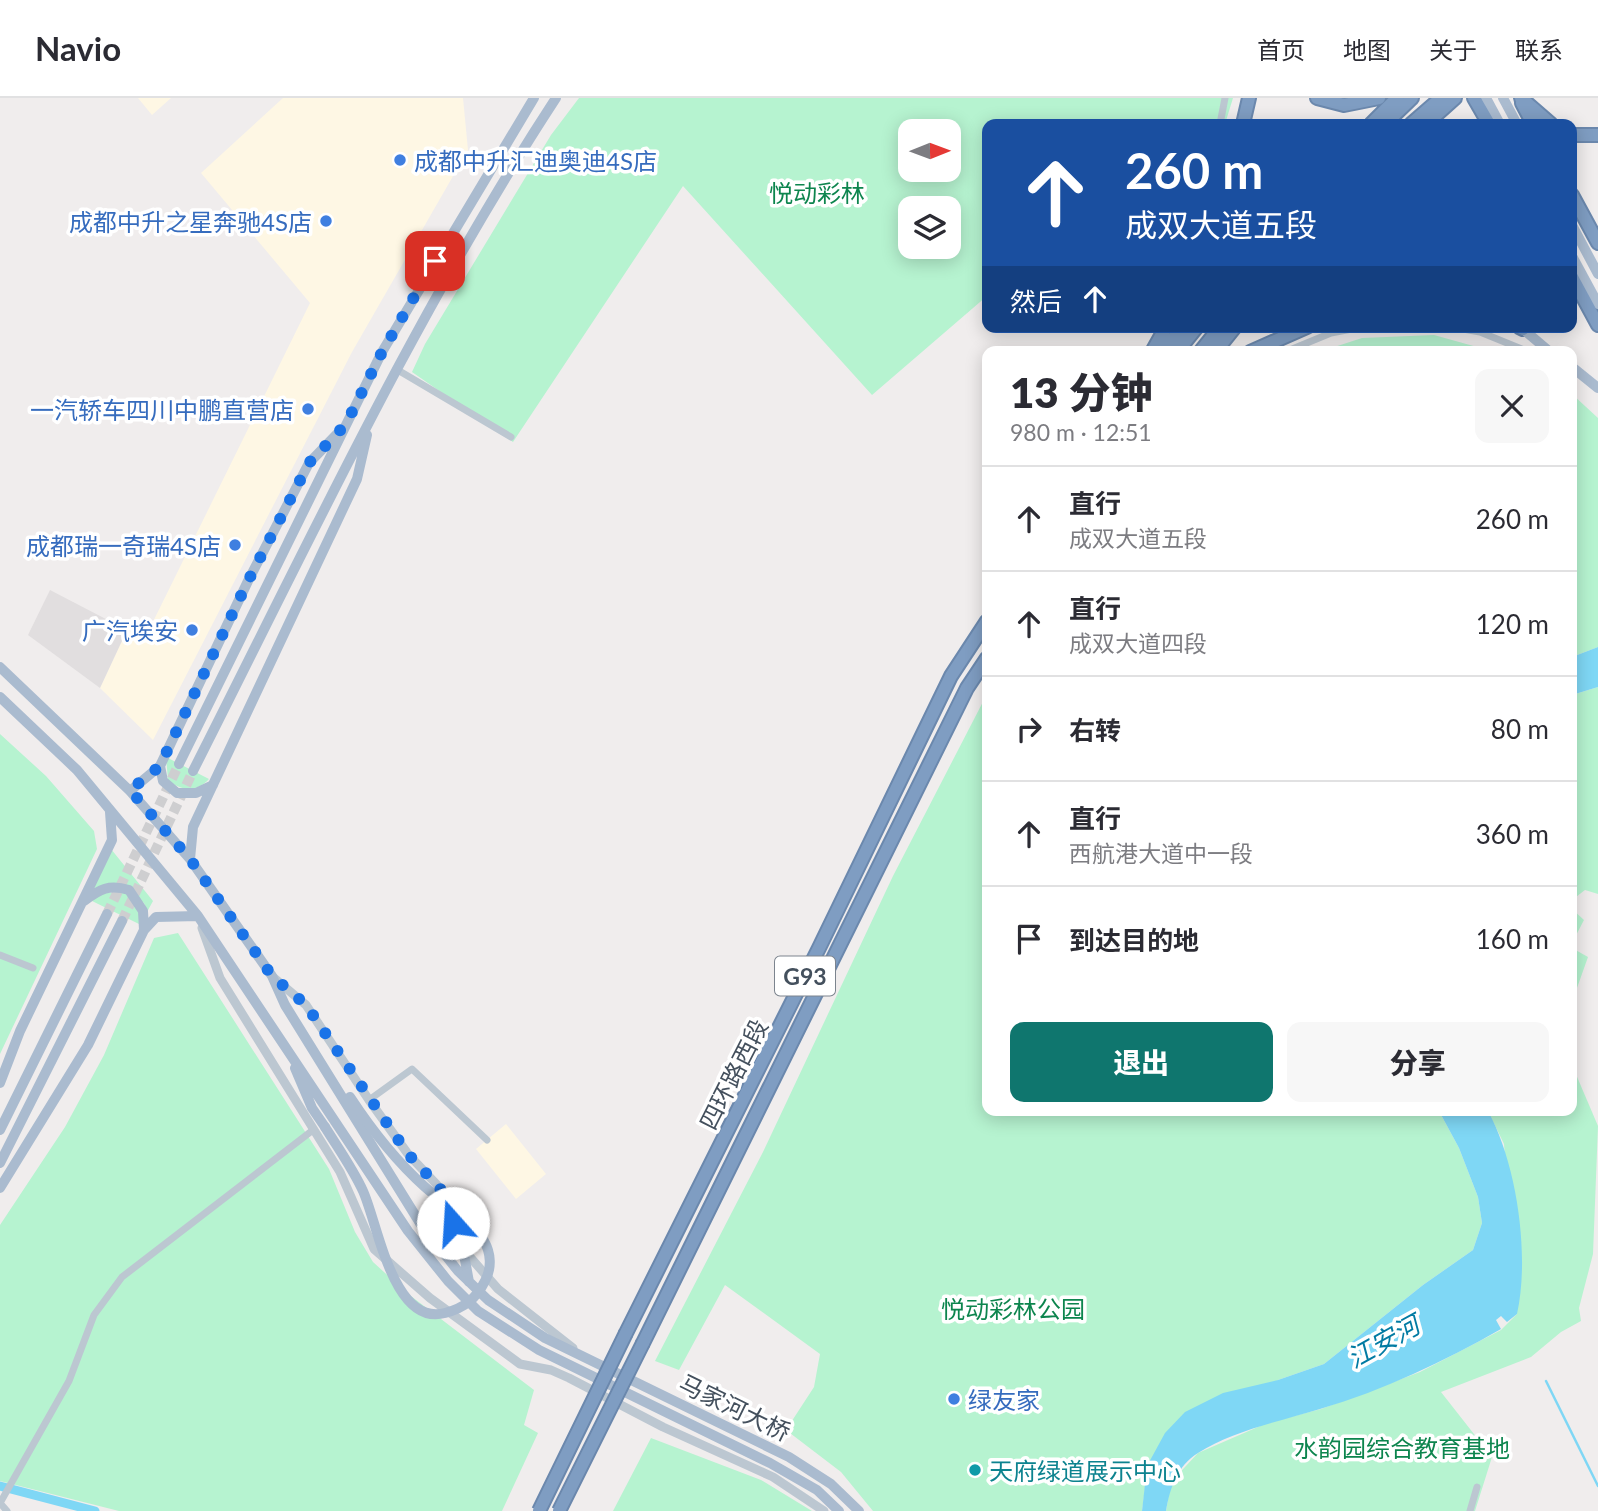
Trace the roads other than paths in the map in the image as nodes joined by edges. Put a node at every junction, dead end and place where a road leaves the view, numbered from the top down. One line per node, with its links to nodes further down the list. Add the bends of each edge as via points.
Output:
1 (534, 98): 47 (main road, via 382,352)
2 (556, 98): 43 (main road, via 500,184)
3 (1226, 98): 14 (street)
4 (1249, 98): 15 (highway)
5 (1317, 98): 6 (highway, via 1344,105)
6 (1379, 98)
7 (1398, 98): 16 (highway)
8 (1412, 98): 17 (highway)
9 (1475, 98): 20 (highway)
10 (1486, 98): 21 (main road)
11 (1503, 98): 22 (main road)
12 (1520, 98): 23 (highway); 24 (highway)
13 (1449, 99): 18 (highway); 19 (highway)
14 (1221, 119)
15 (1244, 119)
16 (1376, 119)
17 (1390, 119)
18 (1419, 119)
19 (1431, 119)
20 (1486, 119)
21 (1497, 119)
22 (1514, 119)
23 (1530, 119)
24 (1545, 119)
25 (1577, 135): 26 (highway)
26 (1598, 135)
27 (1577, 204): 29 (highway)
28 (1577, 234): 31 (main road)
29 (1598, 243)
30 (1577, 265): 33 (main road)
31 (1598, 274)
32 (1577, 286): 34 (highway)
33 (1598, 304)
34 (1598, 325)
35 (1293, 333): 39 (highway)
36 (1331, 333): 40 (street)
37 (1482, 333): 41 (street)
38 (1527, 333): 42 (main road)
39 (1264, 346)
40 (1300, 346)
41 (1514, 346)
42 (1543, 346)
43 (396, 369): 46 (main road); 48 (street)
44 (1577, 373): 45 (main road)
45 (1595, 385)
46 (370, 420): 55 (main road); 56 (main road, via 357,479)
47 (346, 424): 53 (main road); 54 (main road, via 309,463)
48 (511, 437)
49 (982, 629): 83 (highway, 四环路西段 / G93, bridge, via 951,676)
50 (982, 666): 84 (highway, 四环路西段 / G93, bridge)
51 (0, 667): 57 (main road)
52 (0, 697): 58 (main road, via 77,771)
53 (179, 764)
54 (160, 766): 56 (main road, via 163,781 177,793 196,793); 57 (main road)
55 (193, 771)
56 (213, 785): 59 (main road, via 193,827)
57 (130, 790): 59 (main road)
58 (109, 809): 60 (main road, via 112,840); 62 (main road)
59 (190, 859): 67 (main road)
60 (83, 902): 64 (main road, via 113,885 129,890 143,911); 70 (main road)
61 (107, 914): 72 (main road)
62 (198, 916): 64 (main road, via 156,917); 69 (main road); 73 (street, via 220,978)
63 (122, 921): 75 (main road)
64 (144, 930): 76 (main road, via 88,1045)
65 (0, 955): 66 (street)
66 (33, 968)
67 (272, 976): 68 (main road); 71 (street, via 306,1005)
68 (285, 1004): 69 (main road, bridge, via 371,1129 483,1239 489,1274 481,1290 461,1308 439,1314 407,1301 396,1285 362,1190 312,1108); 78 (main road, 马家河大桥, via 420,1223)
69 (286, 1046): 86 (main road, via 408,1231 447,1281 478,1311 539,1350 770,1463 817,1490)
70 (0, 1083)
71 (369, 1100): 74 (street, via 412,1069); 77 (street, via 408,1154 440,1188)
72 (0, 1130)
73 (313, 1130): 81 (street, via 122,1277 109,1292 94,1315 69,1381); 85 (street, via 340,1171 374,1249 498,1349 520,1364 560,1374 773,1476)
74 (487, 1140)
75 (0, 1163)
76 (0, 1188)
77 (463, 1248): 78 (main road); 79 (street, via 498,1289)
78 (469, 1282): 79 (main road, 马家河大桥, via 515,1319)
79 (582, 1356): 87 (main road, 马家河大桥, via 789,1457 831,1484)
80 (1477, 1487): 88 (street)
81 (0, 1503): 82 (street)
82 (7, 1511)
83 (539, 1511)
84 (559, 1511)
85 (824, 1511)
86 (839, 1511)
87 (859, 1511)
88 (1470, 1511)

